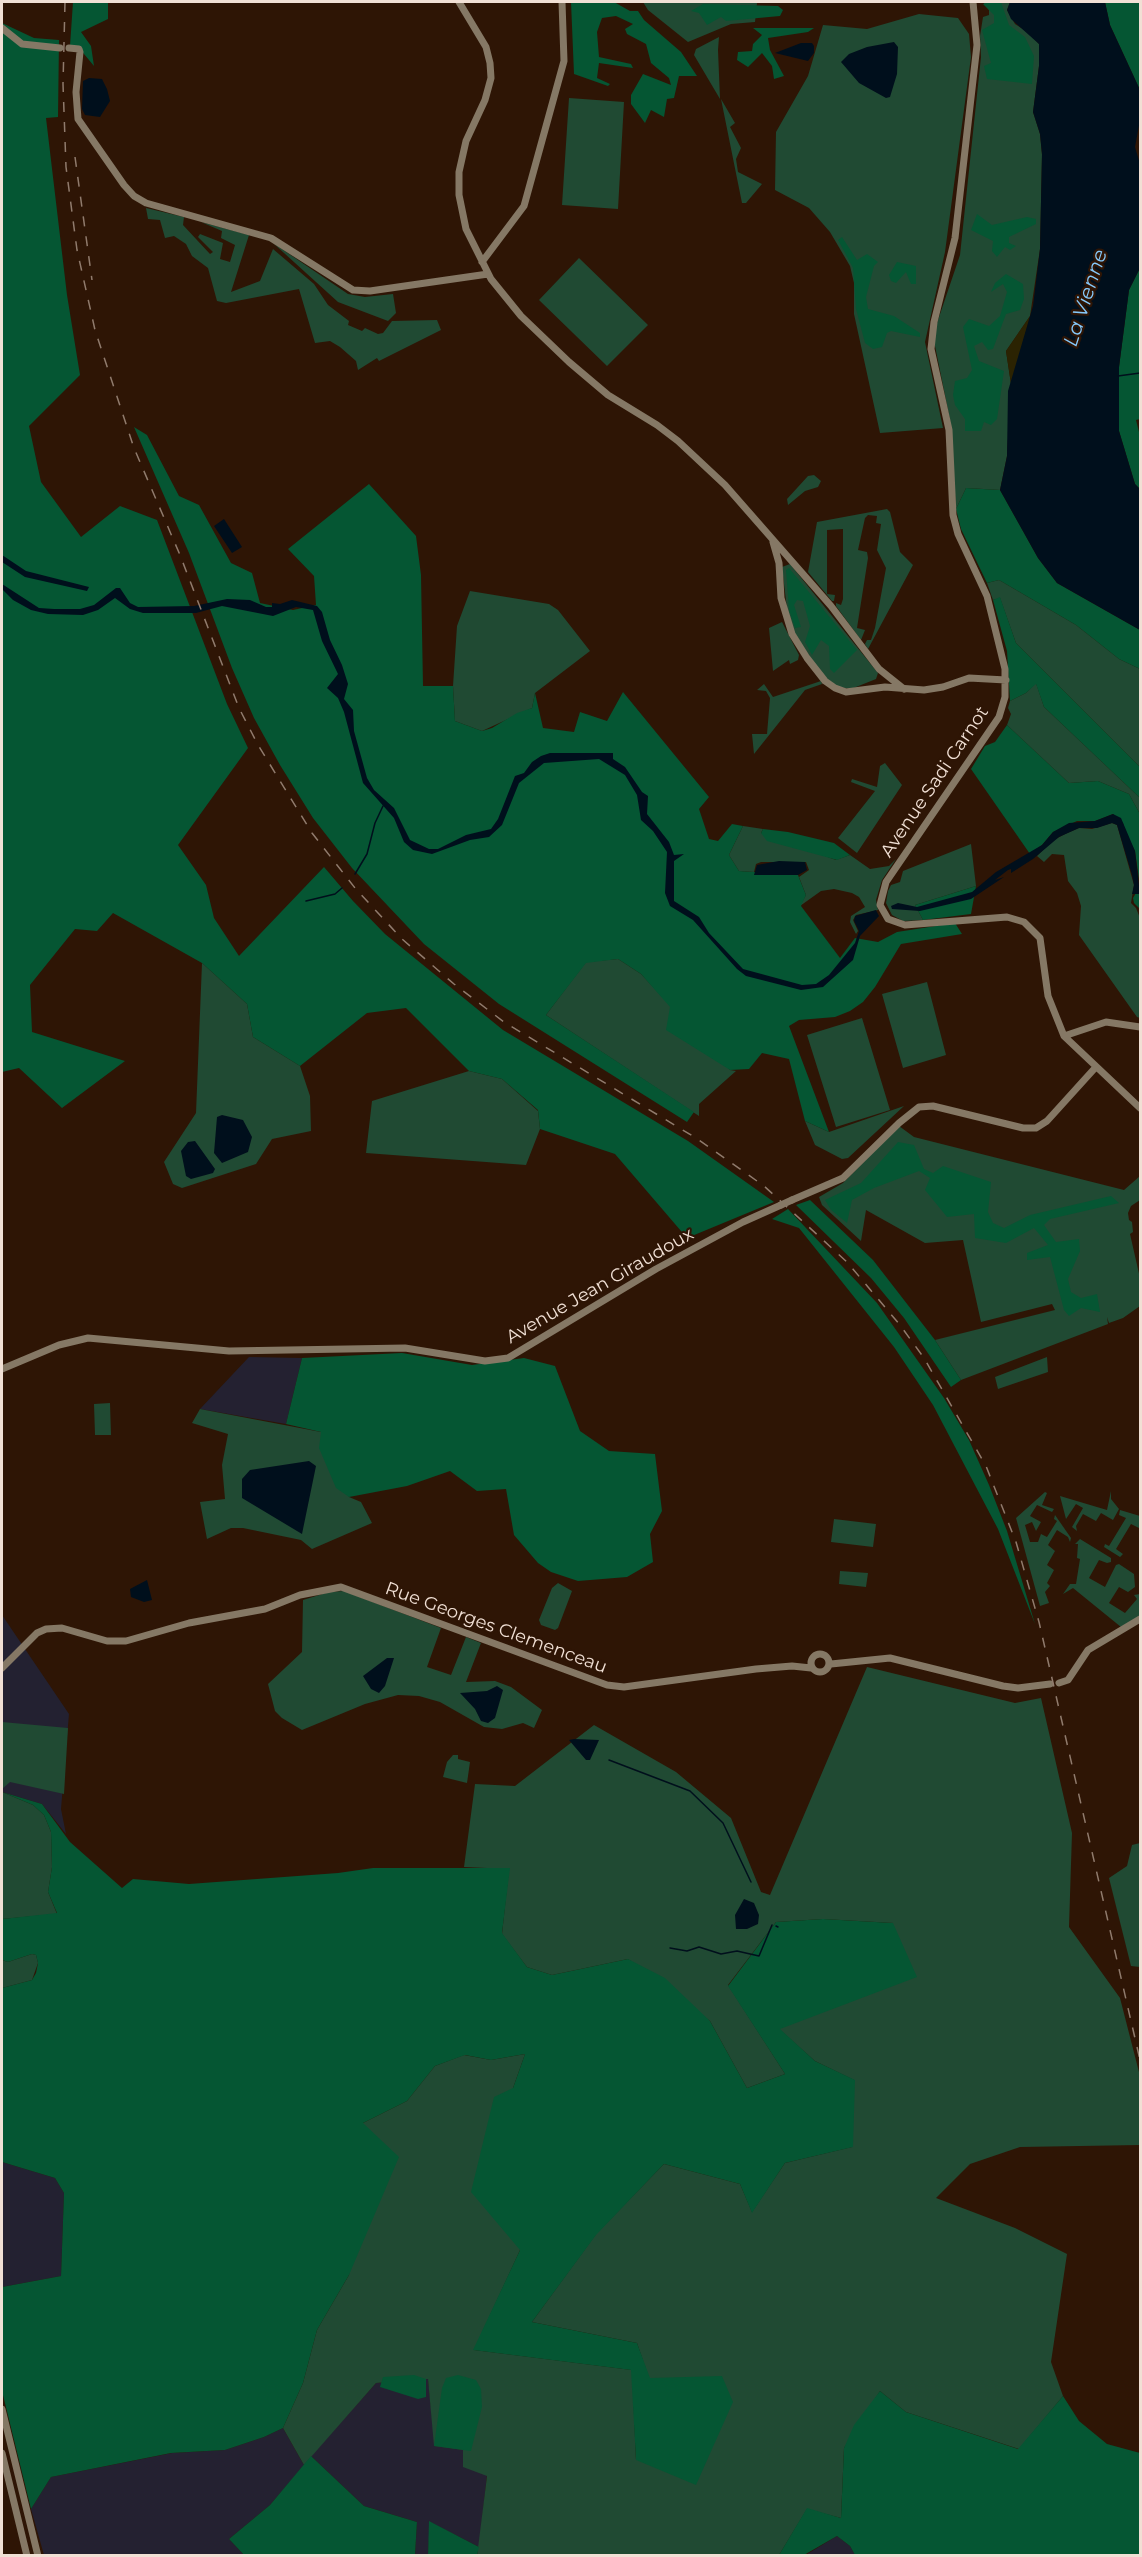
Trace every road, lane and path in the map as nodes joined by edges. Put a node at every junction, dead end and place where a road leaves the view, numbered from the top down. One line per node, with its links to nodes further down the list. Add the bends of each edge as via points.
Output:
1 (459, 2): 7 (street, via 486,47 490,63 485,100 466,141 459,172 466,229)
2 (562, 2): 7 (street, via 564,61 525,206)
3 (973, 2): 12 (street, Avenue Sadi Carnot, via 976,45 955,238 931,334 931,349 949,430 952,514 987,596)
4 (2, 28): 5 (street, via 22,44)
5 (60, 48)
6 (69, 48): 8 (street, via 80,52 78,119 134,196 146,203 271,238 353,290)
7 (482, 262): 8 (street)
8 (488, 274): 9 (street, via 521,316 561,354 608,395 678,441)
9 (769, 534): 10 (street); 11 (street)
10 (791, 561): 11 (street); 13 (street, via 879,669)
11 (779, 563): 13 (street, via 781,598 789,628 825,681 846,692 872,687)
12 (1006, 680): 13 (street, via 969,678 943,687); 15 (street, Avenue Sadi Carnot, via 999,717 886,882 880,905 888,919 905,925 1007,917 1024,922 1040,938 1048,996)
13 (904, 689)
14 (1140, 1027): 15 (street, via 1106,1022)
15 (1064, 1036): 16 (street)
16 (1095, 1068): 17 (street); 18 (street, Avenue Jean Giraudoux, bridge, via 1036,1128 933,1106 919,1107 843,1178 743,1222 508,1358 485,1361 405,1348 229,1351 88,1338 59,1345)
17 (1140, 1108)
18 (2, 1369)
19 (1140, 1619): 23 (street, via 1088,1650 1068,1680)
20 (830, 1662): 21 (street, Rue Georges Clemenceau, via 821,1655); 21 (street, Rue Georges Clemenceau, via 822,1671); 24 (street, Rue Georges Clemenceau, via 890,1658 1003,1686)
21 (811, 1664): 22 (street, Rue Georges Clemenceau, via 624,1687 606,1685 341,1587 126,1641 108,1641 62,1628 46,1629)
22 (2, 1668)
23 (1059, 1683)
24 (1050, 1684)
25 (2, 2409): 28 (street)
26 (2, 2453): 27 (street)
27 (25, 2546): 28 (street); 29 (street)
28 (36, 2547): 30 (street)
29 (27, 2556)
30 (38, 2556)

